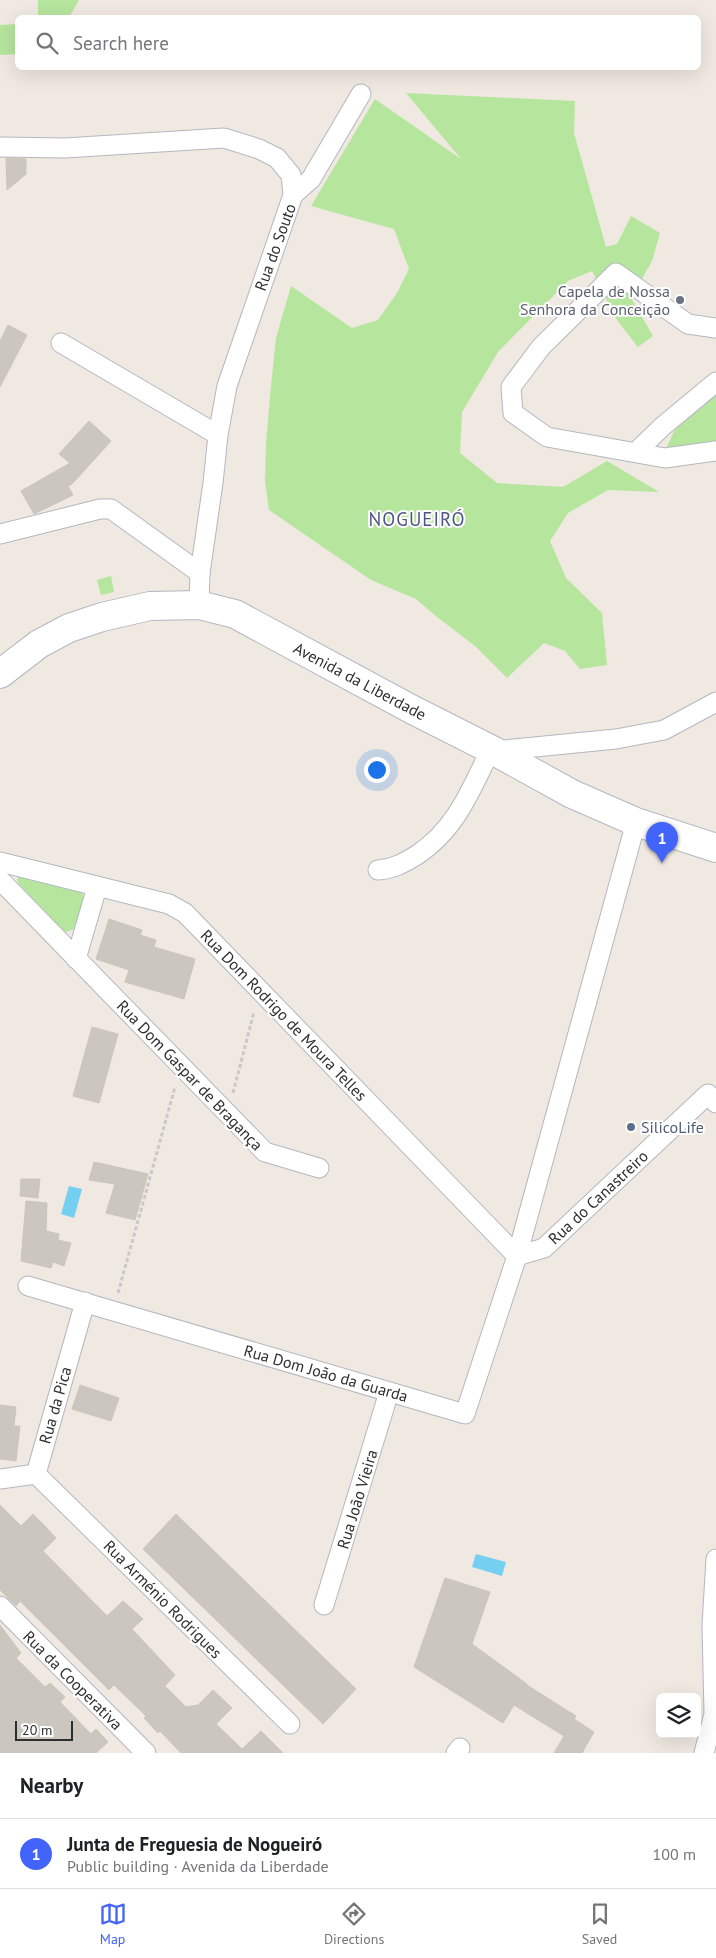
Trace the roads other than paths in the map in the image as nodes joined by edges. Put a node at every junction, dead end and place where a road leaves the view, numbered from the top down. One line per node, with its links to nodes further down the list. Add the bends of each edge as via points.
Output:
1 (361, 94): 3 (street, via 311,179)
2 (0, 147): 3 (street, Rua do Souto, via 65,148 224,138 276,158 291,175)
3 (293, 195): 7 (street, Rua do Souto, via 226,386)
4 (716, 328): 9 (street, via 688,324 616,273 541,346 511,387 513,414 547,437)
5 (60, 343): 7 (street)
6 (716, 382): 9 (street)
7 (218, 436): 11 (street, Rua do Souto)
8 (716, 451): 9 (street, via 665,458)
9 (636, 452)
10 (0, 534): 11 (street, via 111,509)
11 (200, 573): 12 (street, Rua do Souto)
12 (198, 605): 13 (street, Avenida da Liberdade, via 150,606 102,616 39,644); 15 (street, Avenida da Liberdade, via 235,614)
13 (0, 674)
14 (716, 702): 15 (street, via 664,730 616,739)
15 (492, 750): 16 (street, Avenida da Liberdade, via 572,794); 19 (street, via 446,832 407,861)
16 (636, 822): 17 (street, Avenida da Liberdade); 25 (street)
17 (716, 848)
18 (0, 862): 21 (street, Rua Dom Rodrigo de Moura Telles)
19 (378, 870)
20 (0, 880): 22 (street, Rua Dom Gaspar de Bragança)
21 (97, 887): 22 (street); 25 (street, Rua Dom Rodrigo de Moura Telles, via 169,904 185,912)
22 (76, 959): 24 (street, Rua Dom Gaspar de Bragança, via 265,1152)
23 (716, 1103): 25 (street, Rua do Canastreiro, via 708,1094 544,1248)
24 (318, 1168)
25 (517, 1256): 28 (street, Rua Dom João da Guarda, via 465,1414)
26 (28, 1286): 27 (street, Rua Dom João da Guarda)
27 (84, 1302): 28 (street, Rua Dom João da Guarda); 29 (street, Rua da Pica)
28 (389, 1392): 32 (street, Rua João Vieira)
29 (36, 1474): 30 (street); 35 (street, Rua Arménio Rodrigues)
30 (0, 1479)
31 (716, 1559): 34 (street)
32 (324, 1605)
33 (0, 1606): 36 (street, Rua da Cooperativa)
34 (714, 1625): 37 (street, via 714,1714)
35 (290, 1724)
36 (146, 1753)
37 (704, 1753)

